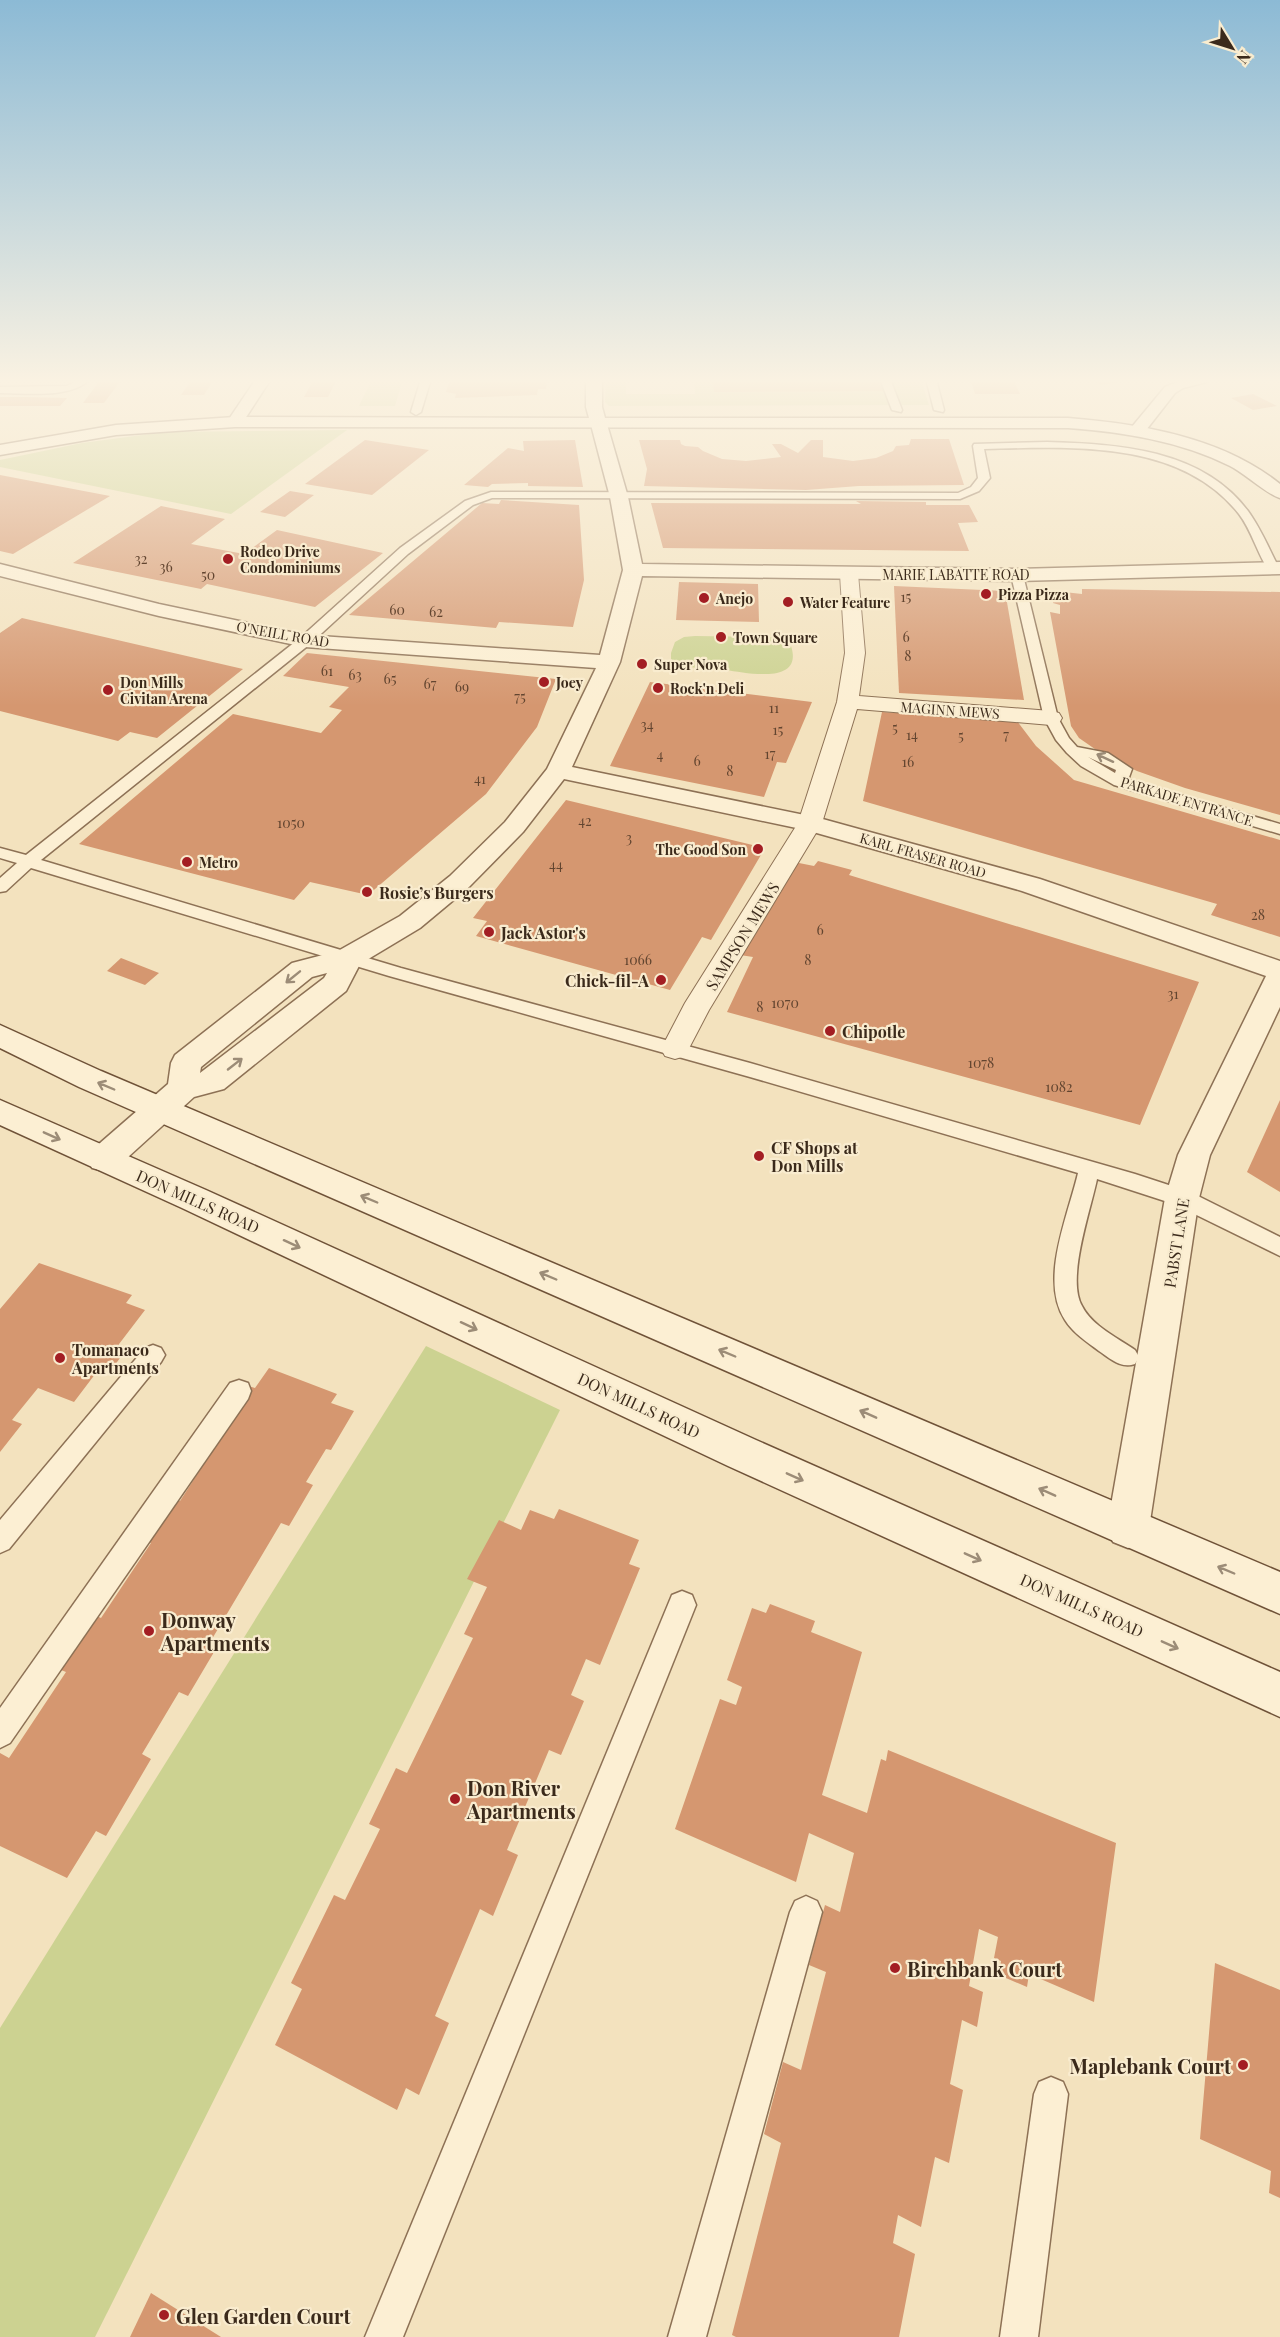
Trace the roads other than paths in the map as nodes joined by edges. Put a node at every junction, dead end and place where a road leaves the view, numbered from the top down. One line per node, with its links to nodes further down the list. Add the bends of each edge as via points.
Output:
1 (616, 488): 4 (street)
2 (976, 488): 4 (lane, via 960,496)
3 (1219, 488): 5 (lane, via 1242,511)
4 (618, 497): 7 (street); 10 (lane, via 504,494 475,500 404,551)
5 (1277, 568): 9 (street, MARIE LABATTE ROAD)
6 (0, 570): 10 (street, O'NEILL ROAD)
7 (633, 570): 8 (street, MARIE LABATTE ROAD); 11 (street)
8 (849, 574): 9 (street, MARIE LABATTE ROAD); 12 (street, SAMPSON MEWS, via 855,652)
9 (1017, 575): 13 (lane)
10 (305, 641): 11 (street, O'NEILL ROAD); 18 (lane)
11 (609, 662): 14 (street)
12 (848, 702): 13 (street, MAGINN MEWS); 15 (street, SAMPSON MEWS)
13 (1051, 718): 16 (lane, PARKADE ENTRANCE, via 1072,750 1093,752 1124,769 1119,782)
14 (558, 771): 15 (street, KARL FRASER ROAD); 20 (street, via 514,827 459,882 410,922)
15 (810, 823): 21 (street, KARL FRASER ROAD, via 1031,885); 24 (street, SAMPSON MEWS)
16 (1280, 829)
17 (0, 853): 18 (lane)
18 (29, 861): 19 (lane); 20 (lane)
19 (0, 887)
20 (348, 958): 24 (lane); 25 (street, via 336,984 213,1081)
21 (1280, 971)
22 (1280, 976): 29 (street, PABST LANE, via 1194,1155)
23 (0, 1035): 25 (street, one-way to 23, via 90,1079)
24 (675, 1049): 28 (lane)
25 (171, 1099): 27 (street); 34 (street, one-way to 25)
26 (0, 1112): 27 (street, DON MILLS ROAD, one-way to 27)
27 (105, 1159): 38 (street, DON MILLS ROAD, one-way to 38, via 753,1458)
28 (1089, 1169): 29 (lane); 32 (lane, via 1067,1265 1066,1300 1087,1328)
29 (1182, 1198): 30 (lane); 34 (street, PABST LANE)
30 (1280, 1247)
31 (153, 1355): 35 (lane)
32 (1127, 1357)
33 (239, 1391): 39 (lane)
34 (1128, 1528): 36 (street, one-way to 34)
35 (0, 1540)
36 (1280, 1593)
37 (682, 1605): 42 (lane)
38 (1280, 1695)
39 (0, 1733)
40 (806, 1912): 43 (lane)
41 (1051, 2094): 44 (lane)
42 (384, 2337)
43 (687, 2337)
44 (1019, 2337)

